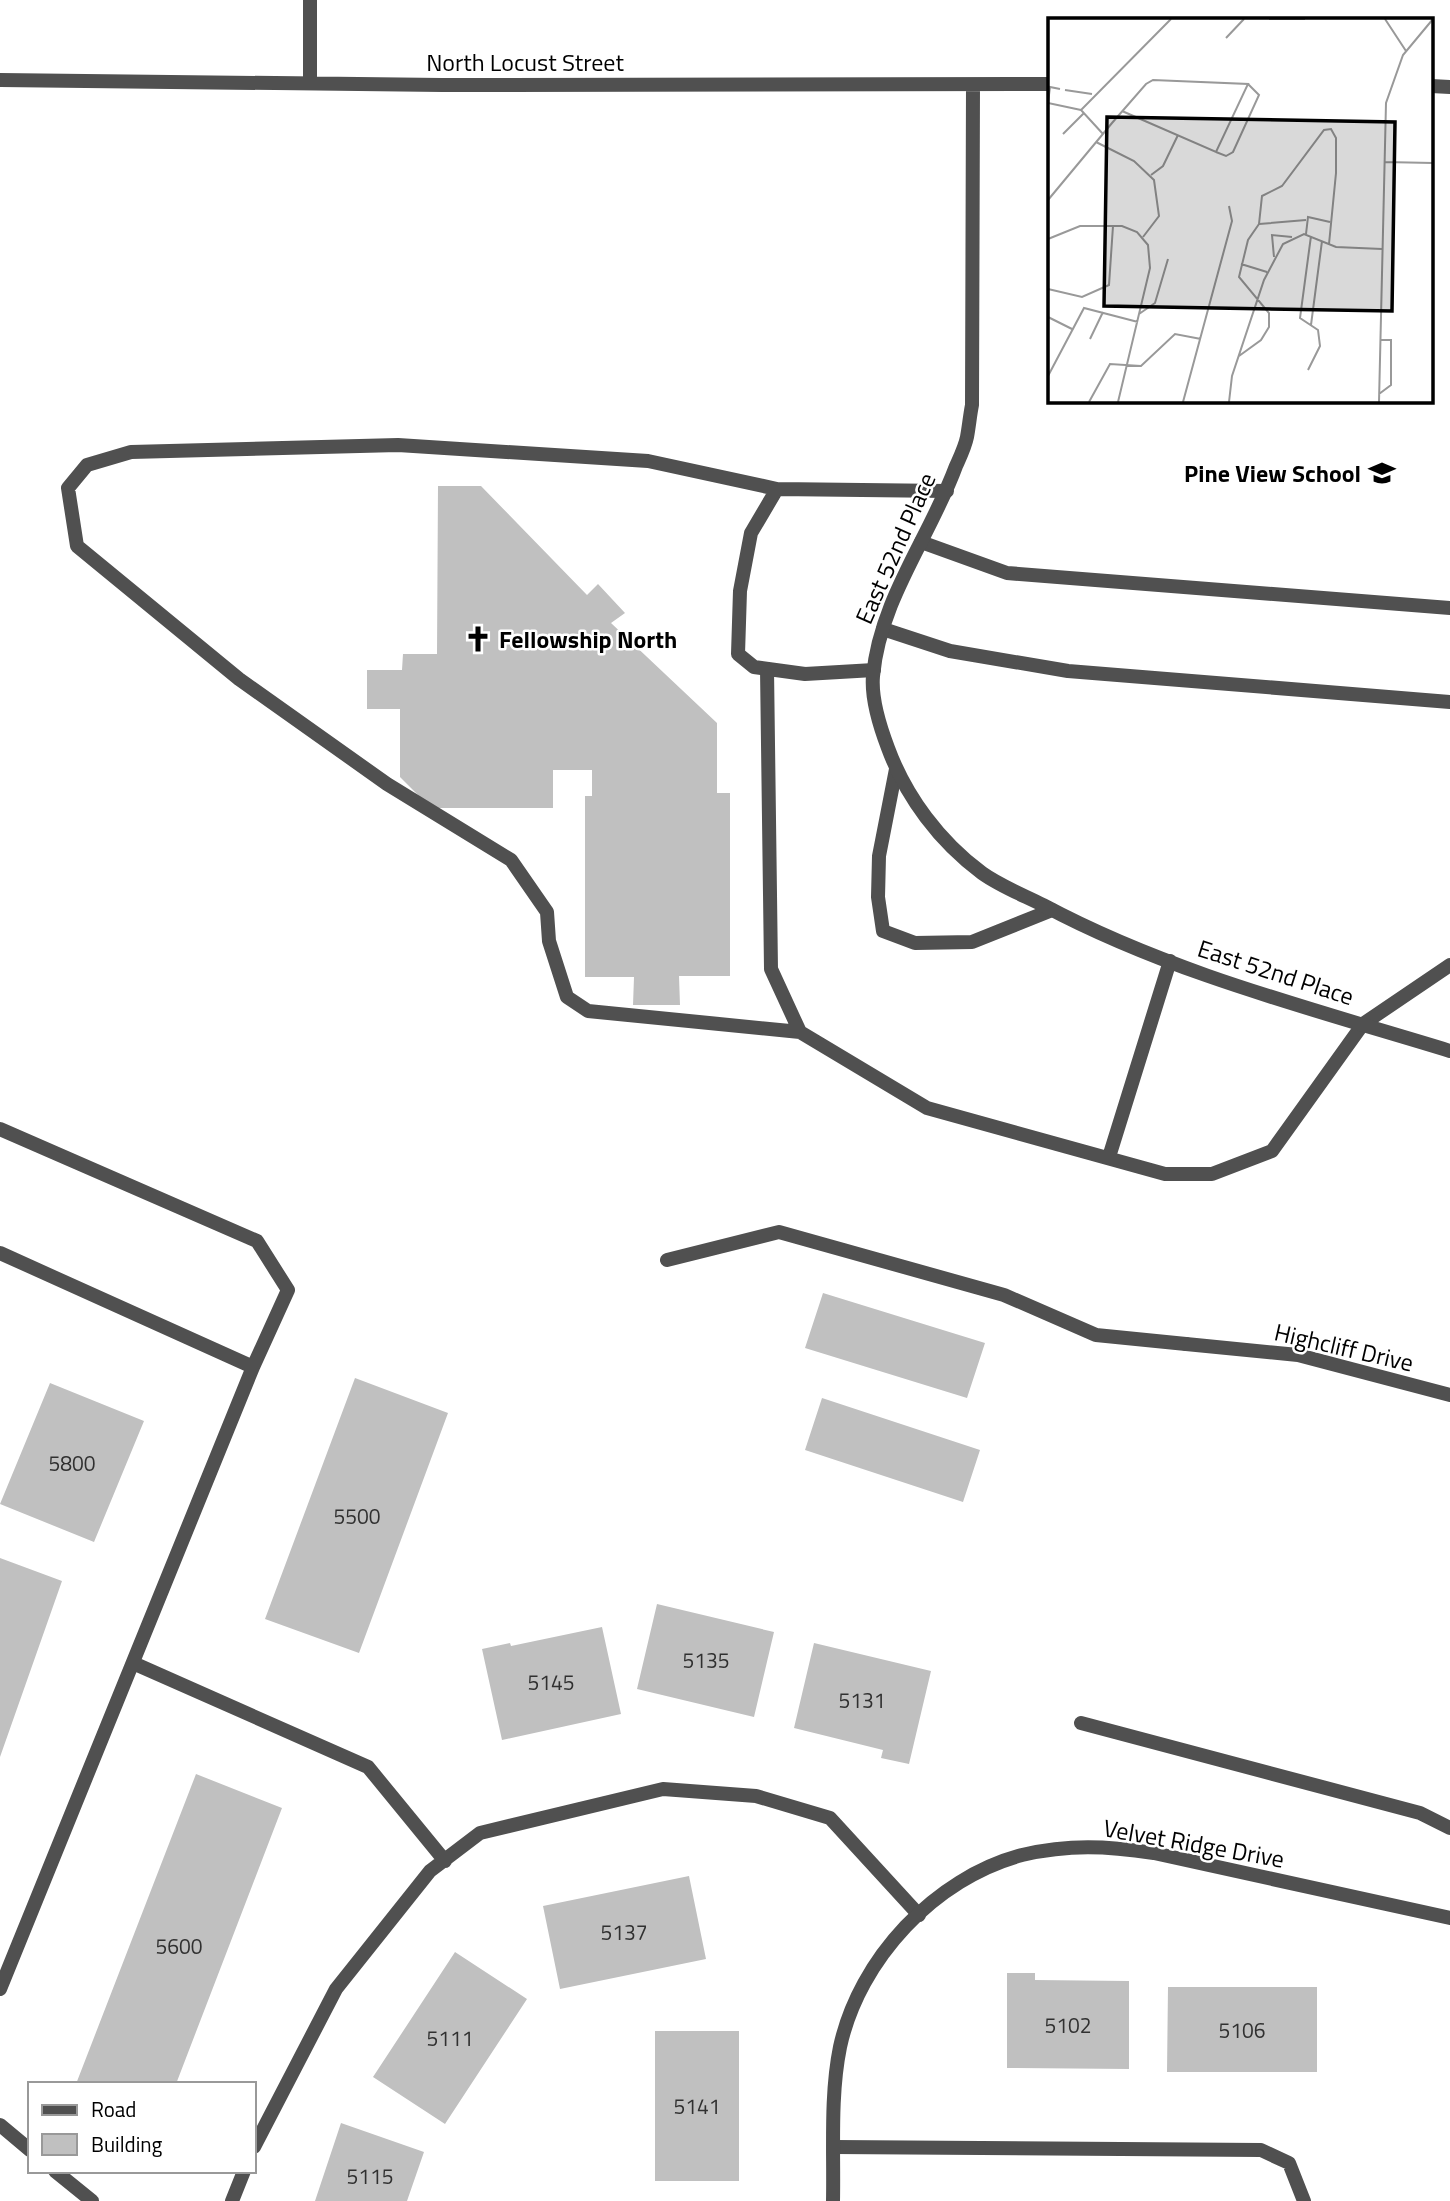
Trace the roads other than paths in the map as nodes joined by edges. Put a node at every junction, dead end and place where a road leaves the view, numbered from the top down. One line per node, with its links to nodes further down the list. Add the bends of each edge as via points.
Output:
1 (310, 0): 3 (street)
2 (0, 80): 3 (street, North Locust Street)
3 (310, 83): 5 (street, North Locust Street)
4 (1048, 84): 5 (street, North Locust Street)
5 (973, 85): 9 (street, East 52nd Place, via 972,405 967,438)
6 (1432, 86): 7 (street)
7 (1450, 87)
8 (776, 489): 9 (street); 13 (street, via 751,533 740,591 738,654 754,667); 21 (street, via 648,461 398,445 131,452 87,465 68,488 77,546 239,679 387,784 511,860 547,912 549,941 567,997 588,1011)
9 (947, 491): 10 (street, East 52nd Place)
10 (921, 542): 11 (street, via 1007,573); 12 (street, East 52nd Place)
11 (1450, 608)
12 (883, 629): 14 (street, East 52nd Place); 15 (street, via 950,650 1068,671)
13 (767, 669): 14 (street, via 805,674); 21 (street, via 771,969)
14 (874, 670): 16 (street, East 52nd Place, via 880,727)
15 (1450, 702)
16 (896, 769): 17 (street, East 52nd Place, via 911,798 951,845 983,873); 17 (street, via 879,856 883,931 915,943 972,942)
17 (1052, 910): 18 (street, East 52nd Place)
18 (1170, 961): 20 (street, East 52nd Place); 24 (street)
19 (1450, 965): 20 (street)
20 (1363, 1024): 22 (street, East 52nd Place); 24 (street, via 1272,1151 1212,1174 1165,1174)
21 (800, 1032): 24 (street, via 927,1108)
22 (1450, 1051)
23 (0, 1129): 27 (street, via 257,1241 288,1290)
24 (1110, 1157)
25 (0, 1253): 27 (street)
26 (667, 1260): 28 (street, Highcliff Drive, via 779,1232 1004,1295 1096,1335 1298,1355)
27 (253, 1367): 29 (street)
28 (1450, 1395)
29 (133, 1663): 32 (street, via 368,1768); 35 (street)
30 (1082, 1723): 31 (street, via 1420,1813)
31 (1450, 1828)
32 (445, 1861): 33 (street, via 480,1833 663,1789 756,1796 830,1818); 37 (street, via 430,1871 336,1989)
33 (919, 1915): 34 (street, Velvet Ridge Drive, via 978,1872 1021,1856 1068,1847 1108,1846); 38 (street, Velvet Ridge Drive, via 865,1979 847,2024 836,2078)
34 (1450, 1918)
35 (0, 1989)
36 (0, 2125): 39 (street)
37 (256, 2143)
38 (834, 2147): 44 (street, Velvet Ridge Drive); 45 (street, via 1261,2150 1289,2163)
39 (28, 2148)
40 (57, 2173): 42 (street)
41 (243, 2173): 43 (street)
42 (92, 2201)
43 (232, 2201)
44 (833, 2201)
45 (1304, 2201)

